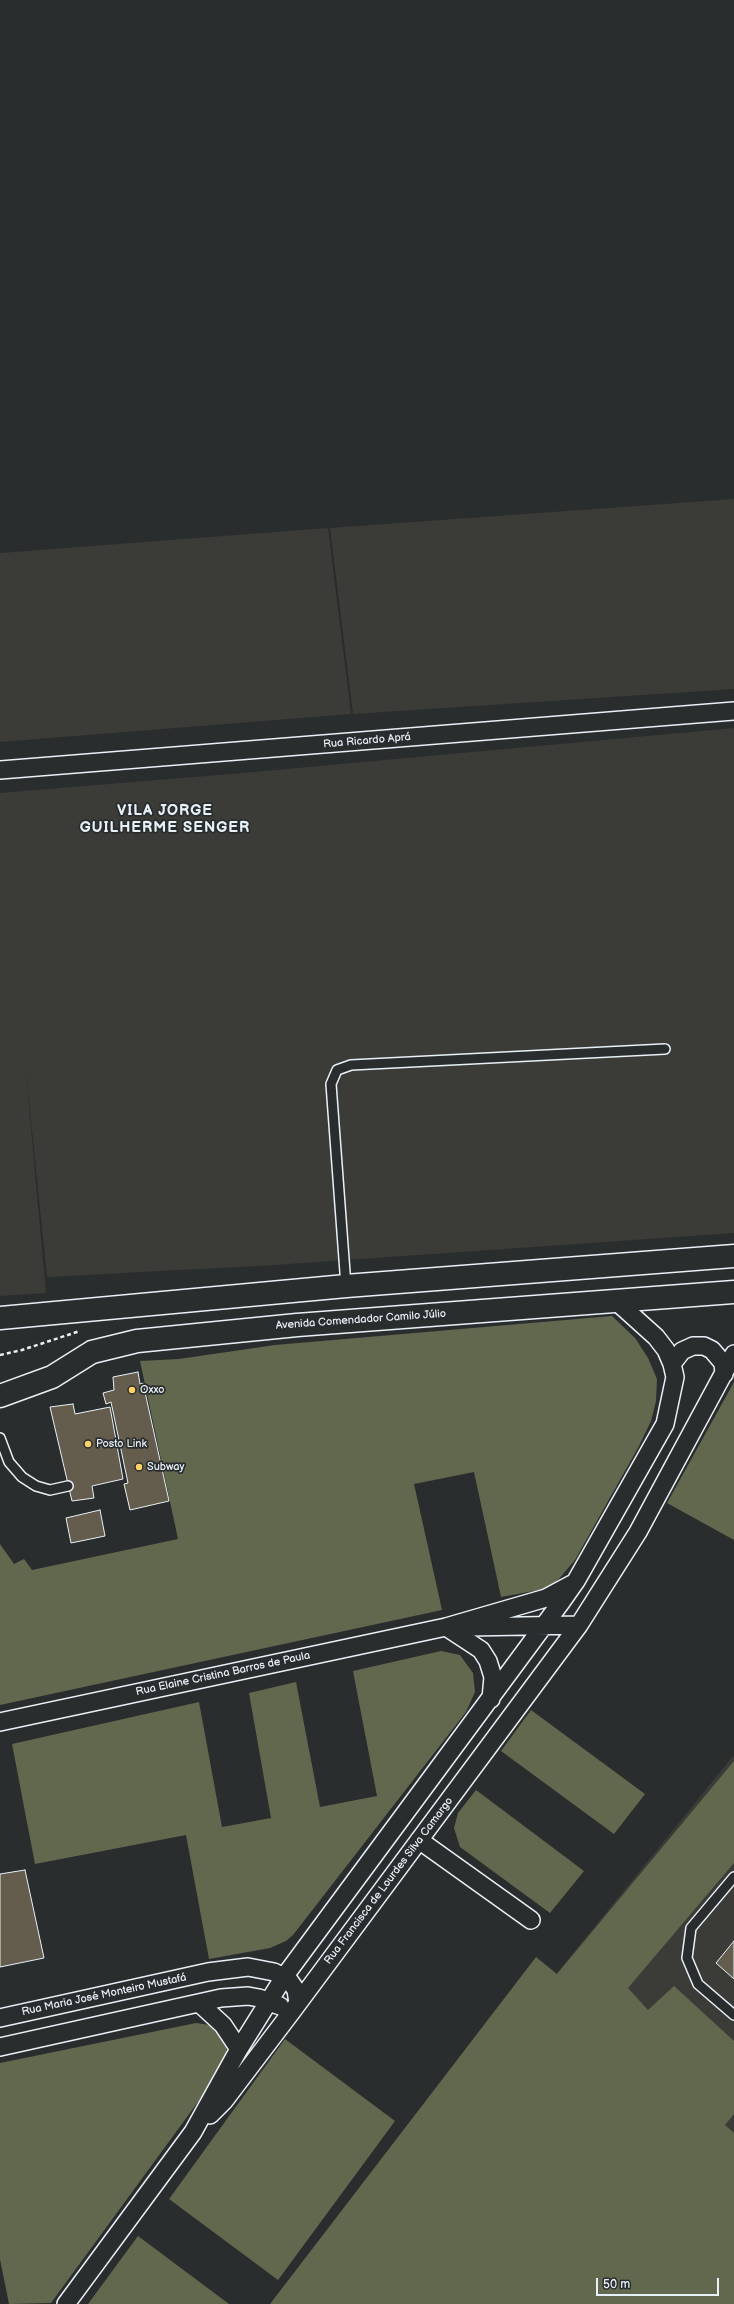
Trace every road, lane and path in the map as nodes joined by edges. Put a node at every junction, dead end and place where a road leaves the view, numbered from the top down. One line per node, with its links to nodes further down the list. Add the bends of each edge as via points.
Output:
1 (734, 711): 2 (street, Rua Ricardo Aprá)
2 (0, 770)
3 (665, 1049): 5 (lane, via 351,1065 337,1070 331,1084)
4 (734, 1256): 5 (main road)
5 (346, 1286): 8 (main road)
6 (734, 1292): 7 (main road, Avenida Comendador Camilo Júlio)
7 (616, 1301): 10 (street, Rua Francisca de Lourdes Silva Camargo, via 656,1337); 12 (main road, Avenida Comendador Camilo Júlio, via 297,1325 137,1341 92,1352 52,1377)
8 (0, 1318)
9 (734, 1354): 11 (street, Rua Francisca de Lourdes Silva Camargo)
10 (672, 1364): 11 (street, via 682,1351 693,1346 704,1346 712,1350 723,1363); 15 (street, Rua Francisca de Lourdes Silva Camargo, via 674,1377 665,1424)
11 (724, 1374): 18 (street, Rua Francisca de Lourdes Silva Camargo, via 638,1532)
12 (0, 1396)
13 (0, 1441): 14 (lane, via 9,1462 22,1477 36,1486 50,1490)
14 (68, 1486)
15 (576, 1581): 16 (street, Rua Elaine Cristina Barros de Paula); 17 (street, Rua Francisca de Lourdes Silva Camargo)
16 (536, 1601): 17 (street, Rua Elaine Cristina Barros de Paula); 20 (street, Rua Elaine Cristina Barros de Paula)
17 (562, 1601): 18 (street, via 579,1607 582,1614); 19 (street, Rua Francisca de Lourdes Silva Camargo)
18 (580, 1623): 19 (street); 23 (street, Rua Francisca de Lourdes Silva Camargo)
19 (545, 1626): 20 (street, Rua Elaine Cristina Barros de Paula); 21 (street, Rua Francisca de Lourdes Silva Camargo)
20 (446, 1627): 21 (street, via 481,1650 488,1661 493,1677); 22 (street, Rua Elaine Cristina Barros de Paula)
21 (491, 1700): 27 (street, Rua Francisca de Lourdes Silva Camargo)
22 (0, 1722)
23 (420, 1840): 25 (street); 31 (street, Rua Francisca de Lourdes Silva Camargo)
24 (734, 1877): 32 (lane, via 691,1928 687,1958 698,1984)
25 (531, 1920)
26 (208, 1972): 27 (street, Rua Maria José Monteiro Mustafá, via 248,1967); 28 (street, via 216,1973 223,1982 221,1994); 33 (street, Rua Maria José Monteiro Mustafá)
27 (284, 1977): 29 (street, Rua Francisca de Lourdes Silva Camargo); 31 (street, via 293,1984)
28 (216, 1999): 29 (street, via 248,1996); 30 (street)
29 (270, 2002): 31 (street); 35 (street, Rua Francisca de Lourdes Silva Camargo)
30 (199, 2003): 34 (street); 35 (street, via 223,2025)
31 (296, 2007): 36 (street, Rua Francisca de Lourdes Silva Camargo, via 224,2101)
32 (734, 2015)
33 (0, 2018)
34 (0, 2047)
35 (239, 2049): 36 (street, Rua Francisca de Lourdes Silva Camargo)
36 (193, 2132): 37 (street, Rua Francisca de Lourdes Silva Camargo)
37 (66, 2304)

